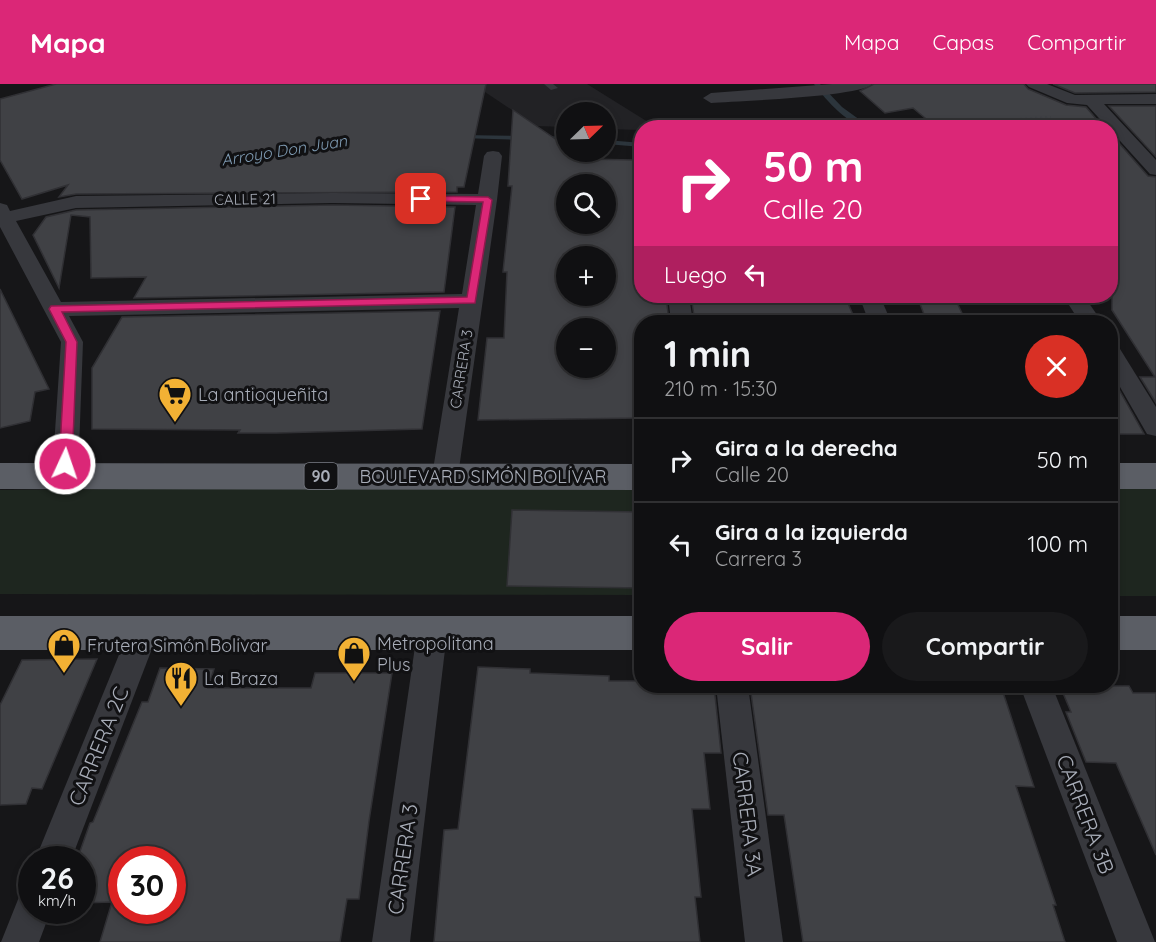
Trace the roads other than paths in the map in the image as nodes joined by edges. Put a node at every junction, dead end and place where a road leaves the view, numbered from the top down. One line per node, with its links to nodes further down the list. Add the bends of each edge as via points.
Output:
1 (864, 84): 3 (street)
2 (1034, 84): 4 (street, via 1073,100)
3 (711, 98)
4 (1090, 99): 5 (street); 6 (street)
5 (1156, 99)
6 (1110, 120)
7 (1118, 129): 9 (street)
8 (493, 156): 10 (street, CARRERA 3)
9 (1156, 170)
10 (488, 200): 11 (street, CALLE 21, via 87,202); 12 (street, CARRERA 3)
11 (2, 213): 13 (street)
12 (472, 301): 13 (street); 18 (street, CARRERA 3)
13 (54, 309): 17 (street, via 72,342)
14 (1118, 365): 15 (street)
15 (1156, 427)
16 (0, 476): 17 (highway, BOULEVARD SIMÓN BOLÍVAR / 90)
17 (65, 476): 18 (highway, BOULEVARD SIMÓN BOLÍVAR / 90)
18 (445, 476): 21 (highway, BOULEVARD SIMÓN BOLÍVAR / 90)
19 (1118, 476): 20 (highway)
20 (1156, 476)
21 (634, 477)
22 (0, 633): 23 (highway)
23 (143, 633): 24 (highway); 30 (street, CARRERA 2C)
24 (432, 633): 25 (highway); 33 (street, CARRERA 3)
25 (634, 633)
26 (1118, 633): 27 (highway)
27 (1156, 633)
28 (733, 693): 34 (street, CARRERA 3A)
29 (1039, 693): 35 (street, CARRERA 3B)
30 (59, 846)
31 (27, 924): 32 (street)
32 (20, 942)
33 (391, 942)
34 (764, 942)
35 (1136, 942)

